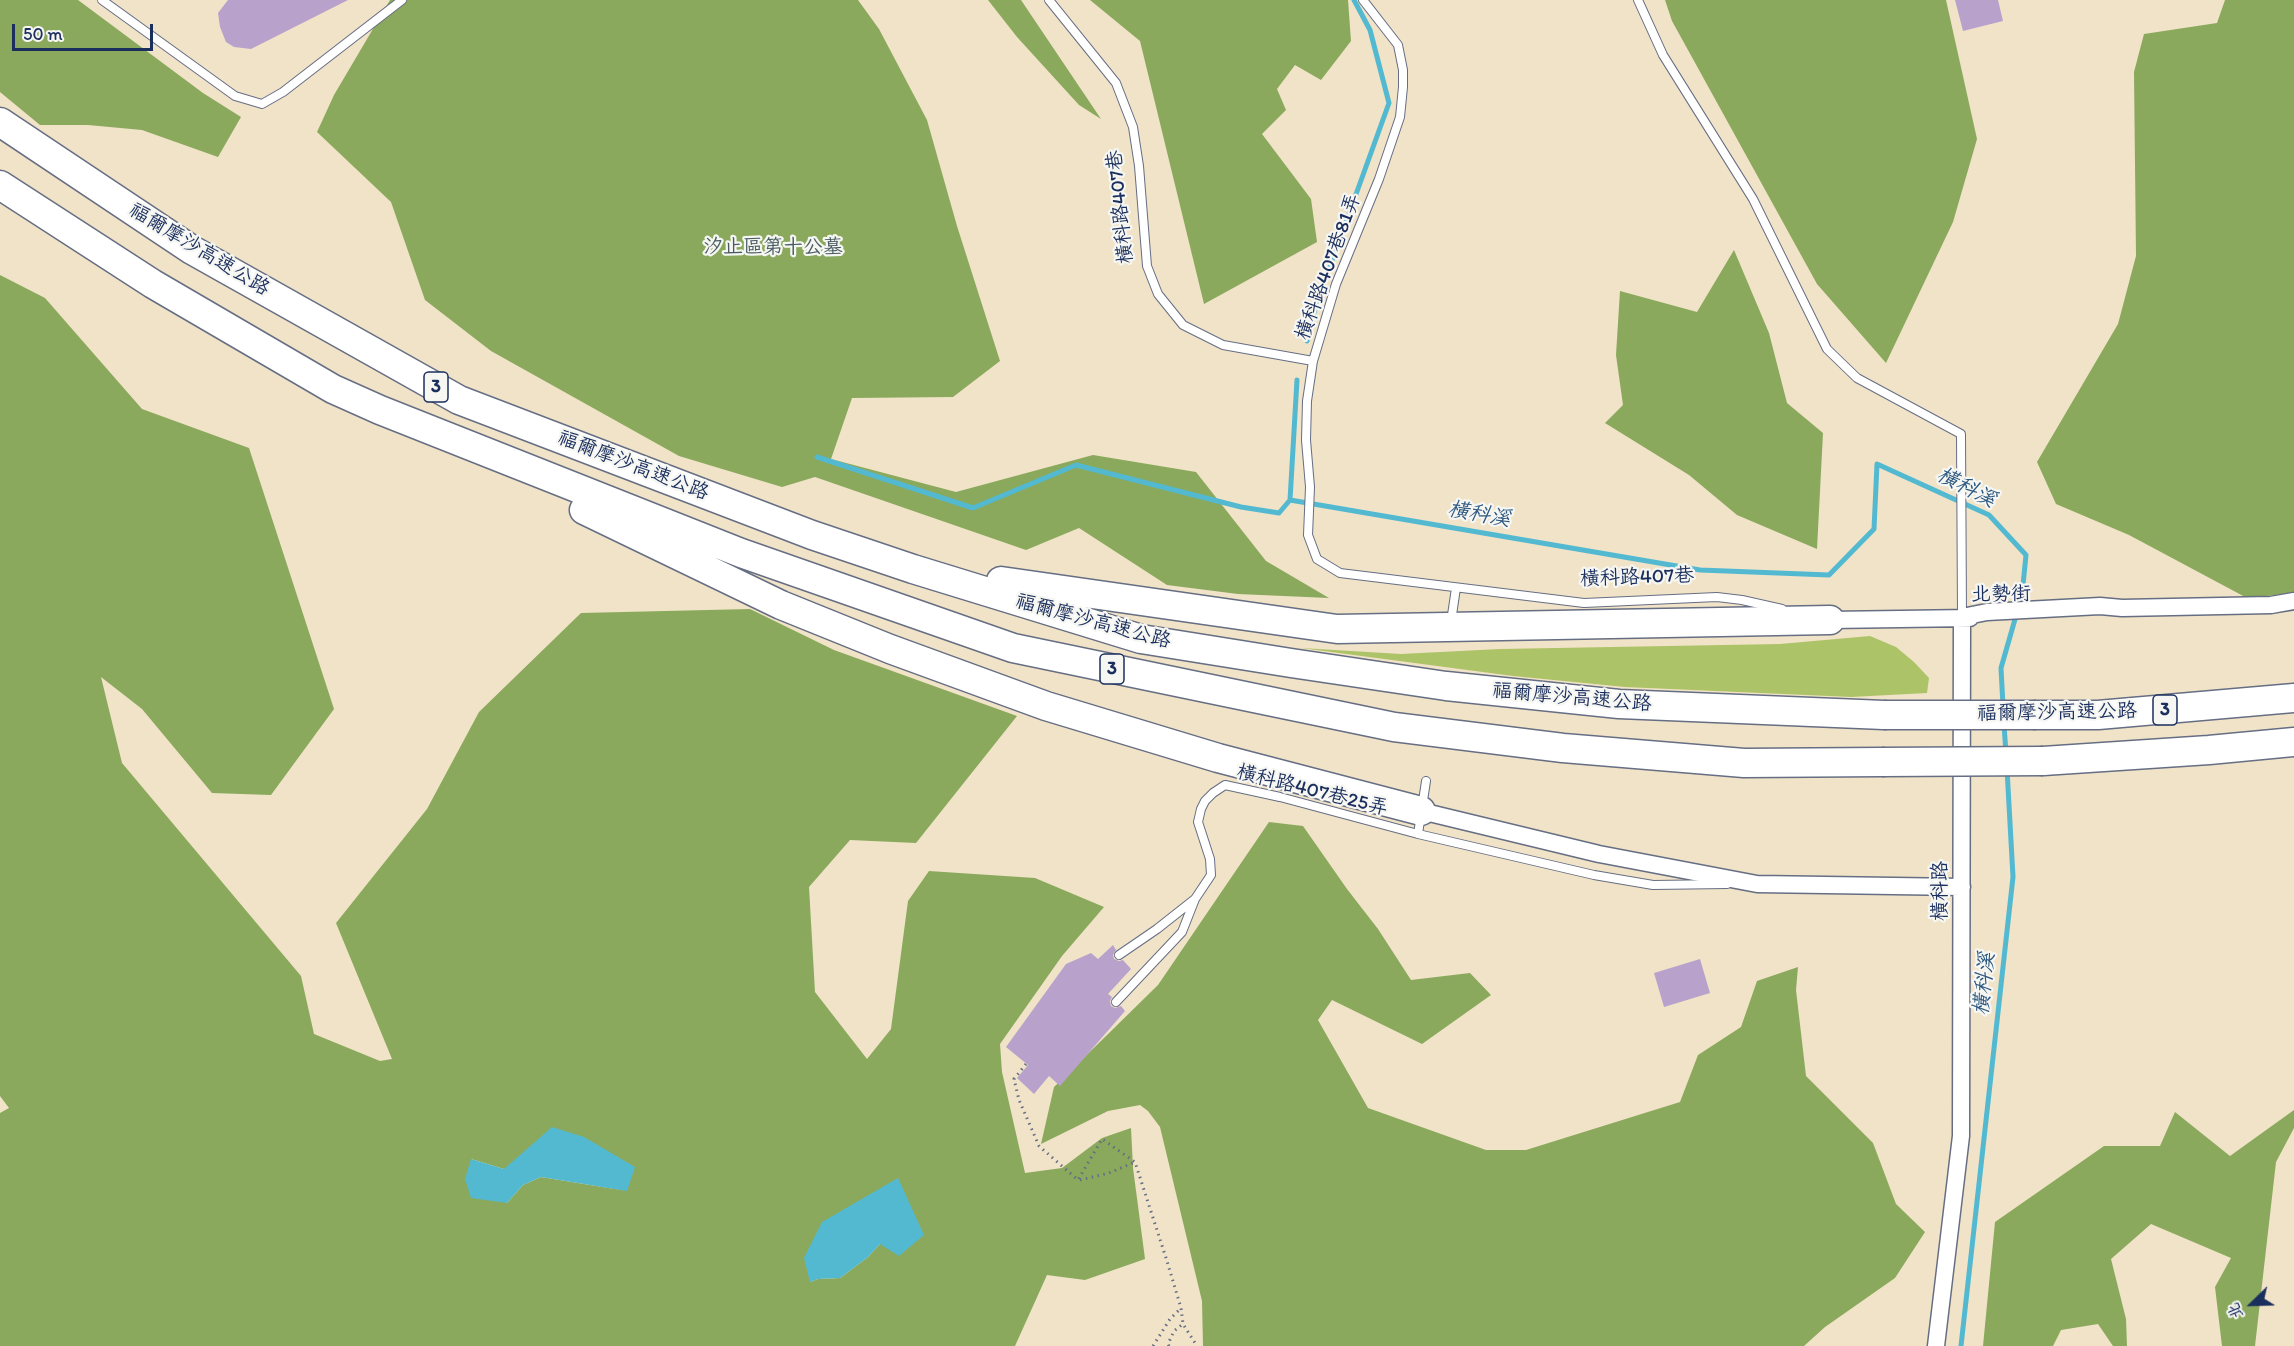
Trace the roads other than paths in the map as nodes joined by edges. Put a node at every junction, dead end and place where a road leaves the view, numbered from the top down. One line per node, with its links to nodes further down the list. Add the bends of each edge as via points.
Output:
1 (102, 0): 2 (lane, via 235,96 262,104 284,92)
2 (402, 0)
3 (1050, 0): 8 (lane, 橫科路407巷, via 1116,83 1132,127 1147,266 1158,294 1183,325 1223,345)
4 (1363, 0): 8 (lane, 橫科路407巷81弄, via 1398,45 1403,70 1400,117 1336,284)
5 (1638, 0): 15 (lane, 橫科路, via 1664,55 1753,199 1827,349 1857,378 1961,434)
6 (0, 122): 11 (highway, 福爾摩沙高速公路 / 3, via 192,250 459,400 812,535)
7 (0, 185): 9 (highway, 福爾摩沙高速公路 / 3, via 153,284 333,390)
8 (1313, 361): 10 (lane, 橫科路407巷81弄, via 1306,440 1308,534)
9 (380, 410): 18 (highway, 福爾摩沙高速公路 / 3, bridge, via 741,553 1013,648 1394,727 1563,748 1721,761 2043,761); 20 (highway, via 781,605 890,649 1046,706)
10 (1317, 559): 12 (lane, 橫科路407巷, via 1340,573)
11 (913, 569): 16 (highway, via 1337,629); 17 (highway, 福爾摩沙高速公路 / 3, bridge, via 1141,639 1446,686 1619,704 1884,715 2036,715 2110,714)
12 (1456, 588): 14 (lane); 16 (lane, 橫科路407巷, via 1592,604 1717,597)
13 (2294, 601): 15 (street, 北勢街)
14 (1452, 615)
15 (1962, 617): 16 (street, 橫科路407巷); 22 (street, 橫科路)
16 (1830, 620)
17 (2294, 698)
18 (2294, 742)
19 (1426, 781): 20 (lane)
20 (1420, 823): 21 (street); 21 (lane, via 1594,875 1653,885); 23 (lane, 橫科路407巷25弄, via 1225,785 1201,809 1198,822 1211,875)
21 (1757, 884): 22 (street)
22 (1962, 887): 26 (street, 橫科路, via 1961,1136)
23 (1195, 899): 24 (lane, 橫科路407巷25弄); 25 (lane, via 1182,932)
24 (1119, 955)
25 (1116, 1002)
26 (1936, 1346)

